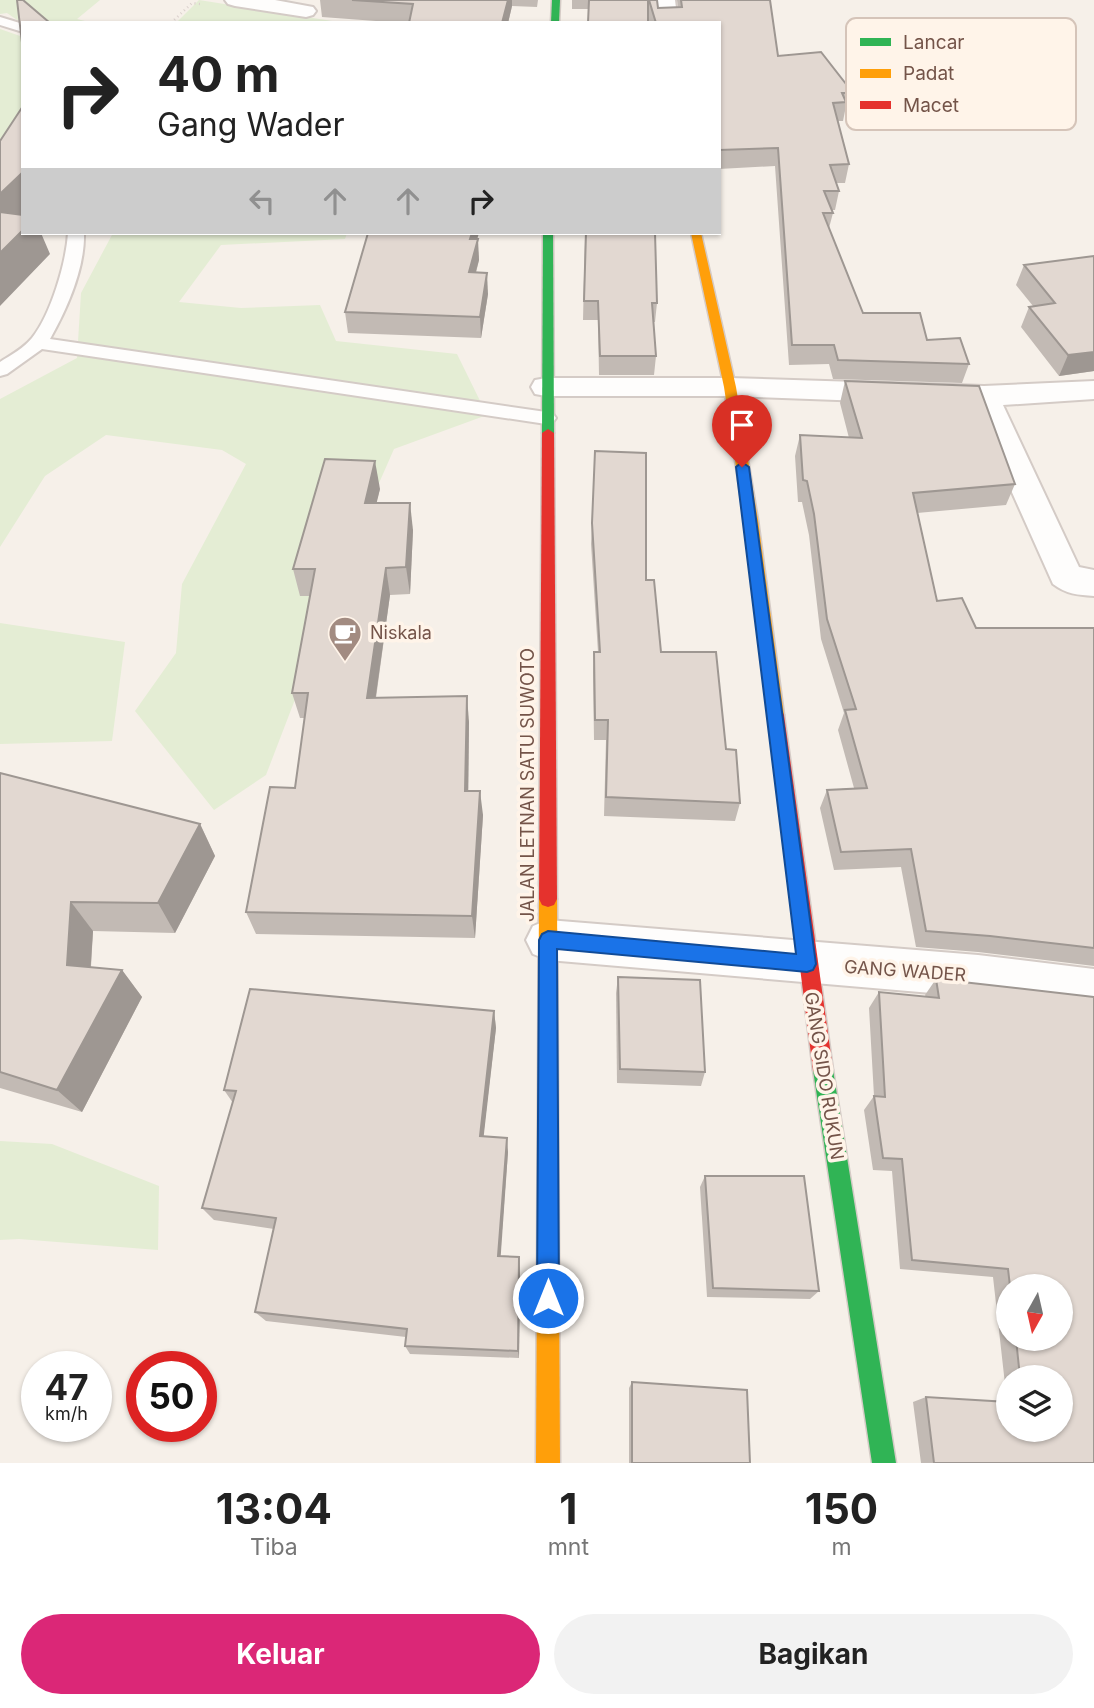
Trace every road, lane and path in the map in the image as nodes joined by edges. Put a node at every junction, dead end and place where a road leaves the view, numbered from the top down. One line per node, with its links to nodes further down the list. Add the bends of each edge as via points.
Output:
1 (235, 0): 4 (street)
2 (556, 0): 6 (main road)
3 (665, 0): 7 (street)
4 (306, 11)
5 (0, 21): 8 (lane)
6 (555, 21)
7 (668, 21)
8 (21, 27)
9 (76, 235): 12 (lane, via 64,288)
10 (548, 235): 14 (main road, JALAN LETNAN SATU SUWOTO)
11 (696, 235): 15 (main road, GANG SIDO RUKUN)
12 (38, 343): 13 (lane); 18 (lane)
13 (0, 370)
14 (546, 387): 15 (street); 18 (main road, JALAN LETNAN SATU SUWOTO)
15 (730, 387): 17 (street); 21 (main road, GANG SIDO RUKUN)
16 (1094, 390): 17 (street)
17 (984, 396): 19 (street, via 1065,575 1074,582)
18 (546, 418): 20 (main road, JALAN LETNAN SATU SUWOTO)
19 (1094, 583)
20 (548, 940): 21 (street, GANG WADER); 23 (main road, JALAN LETNAN SATU SUWOTO)
21 (807, 964): 22 (street, GANG WADER); 24 (main road, GANG SIDO RUKUN)
22 (1094, 990)
23 (548, 1463)
24 (884, 1463)

